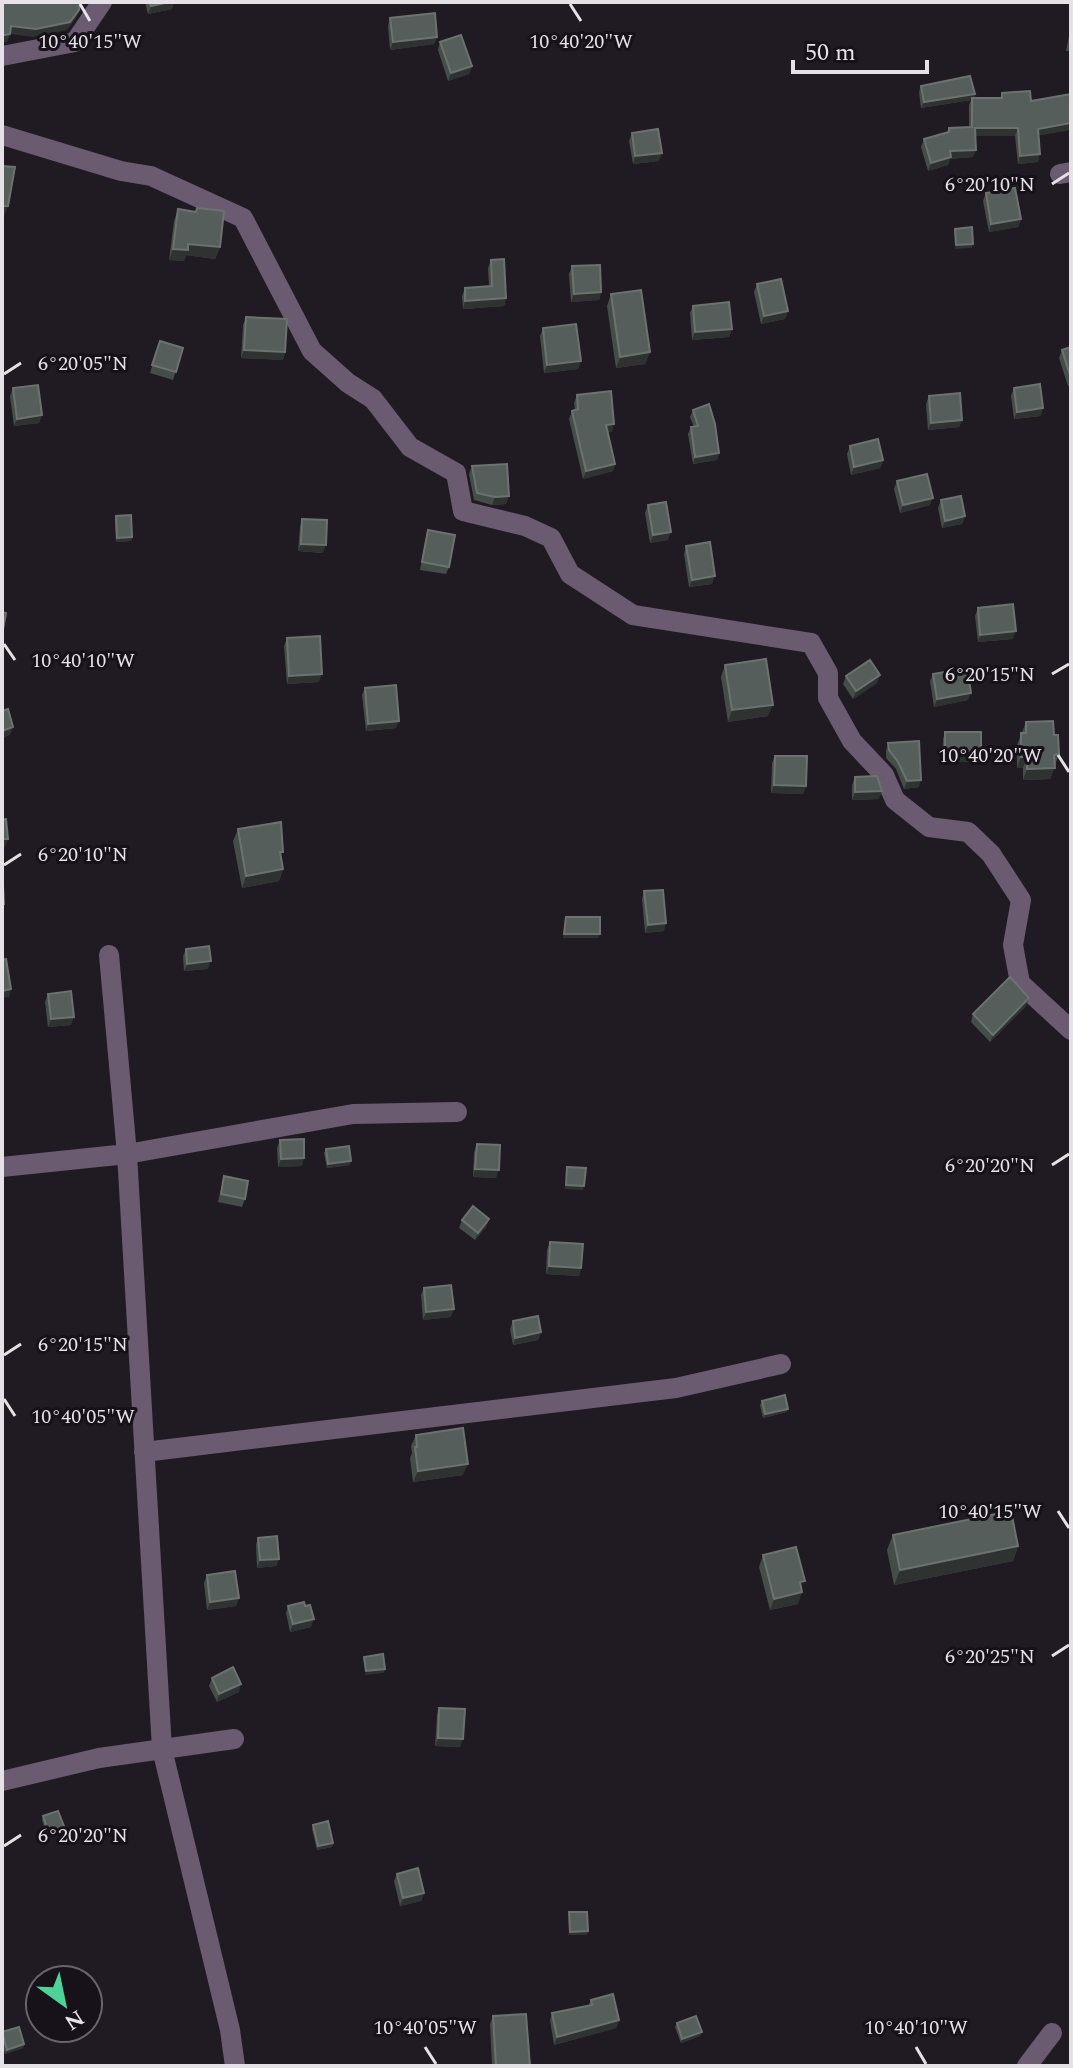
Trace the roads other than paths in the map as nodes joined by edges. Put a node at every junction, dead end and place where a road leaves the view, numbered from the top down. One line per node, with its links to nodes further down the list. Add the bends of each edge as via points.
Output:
1 (102, 2): 2 (street, via 75,42)
2 (2, 56)
3 (2, 135): 5 (street, via 151,176 243,218 312,351 373,399 410,447 456,473 463,511 551,538 570,574 633,615 811,643 828,673 828,698 852,741 884,775 895,800 929,827 968,832 991,854 1021,900 1013,945 1020,983)
4 (109, 955): 7 (street)
5 (1071, 1030)
6 (457, 1112): 7 (street, via 353,1114)
7 (127, 1154): 8 (street); 10 (street)
8 (2, 1167)
9 (781, 1364): 10 (street, via 676,1388)
10 (144, 1452): 12 (street)
11 (234, 1739): 12 (street)
12 (162, 1749): 13 (street); 15 (street)
13 (2, 1781)
14 (1052, 2033): 16 (street)
15 (235, 2066)
16 (1027, 2066)

